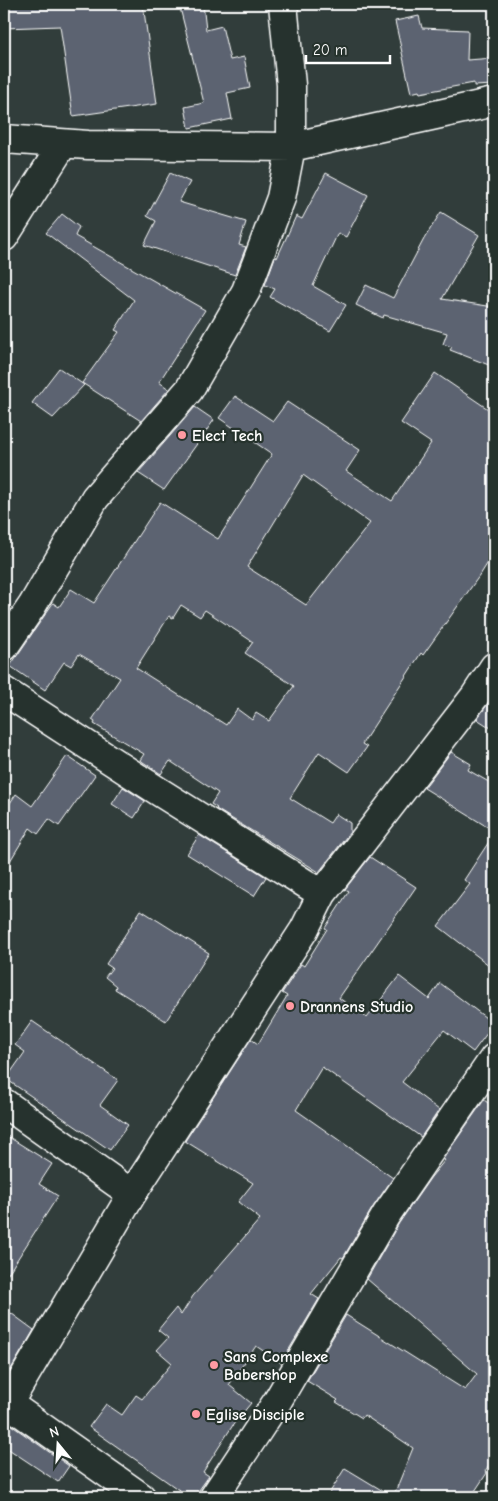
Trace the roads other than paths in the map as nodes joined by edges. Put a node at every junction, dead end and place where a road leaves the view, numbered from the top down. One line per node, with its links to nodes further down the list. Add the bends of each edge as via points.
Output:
1 (283, 4): 5 (street, via 292,85)
2 (494, 102): 5 (street)
3 (4, 139): 4 (street)
4 (62, 144): 5 (street); 6 (street)
5 (291, 146): 7 (street, via 281,198 246,291 199,374 189,390 95,498 32,606)
6 (4, 237)
7 (4, 647)
8 (494, 667): 10 (street)
9 (4, 692): 10 (street)
10 (322, 894): 13 (street, via 304,930)
11 (494, 1058): 16 (street, via 386,1215 278,1400)
12 (4, 1103): 13 (street)
13 (132, 1194): 14 (street)
14 (5, 1406): 15 (street)
15 (141, 1497)
16 (214, 1497)

